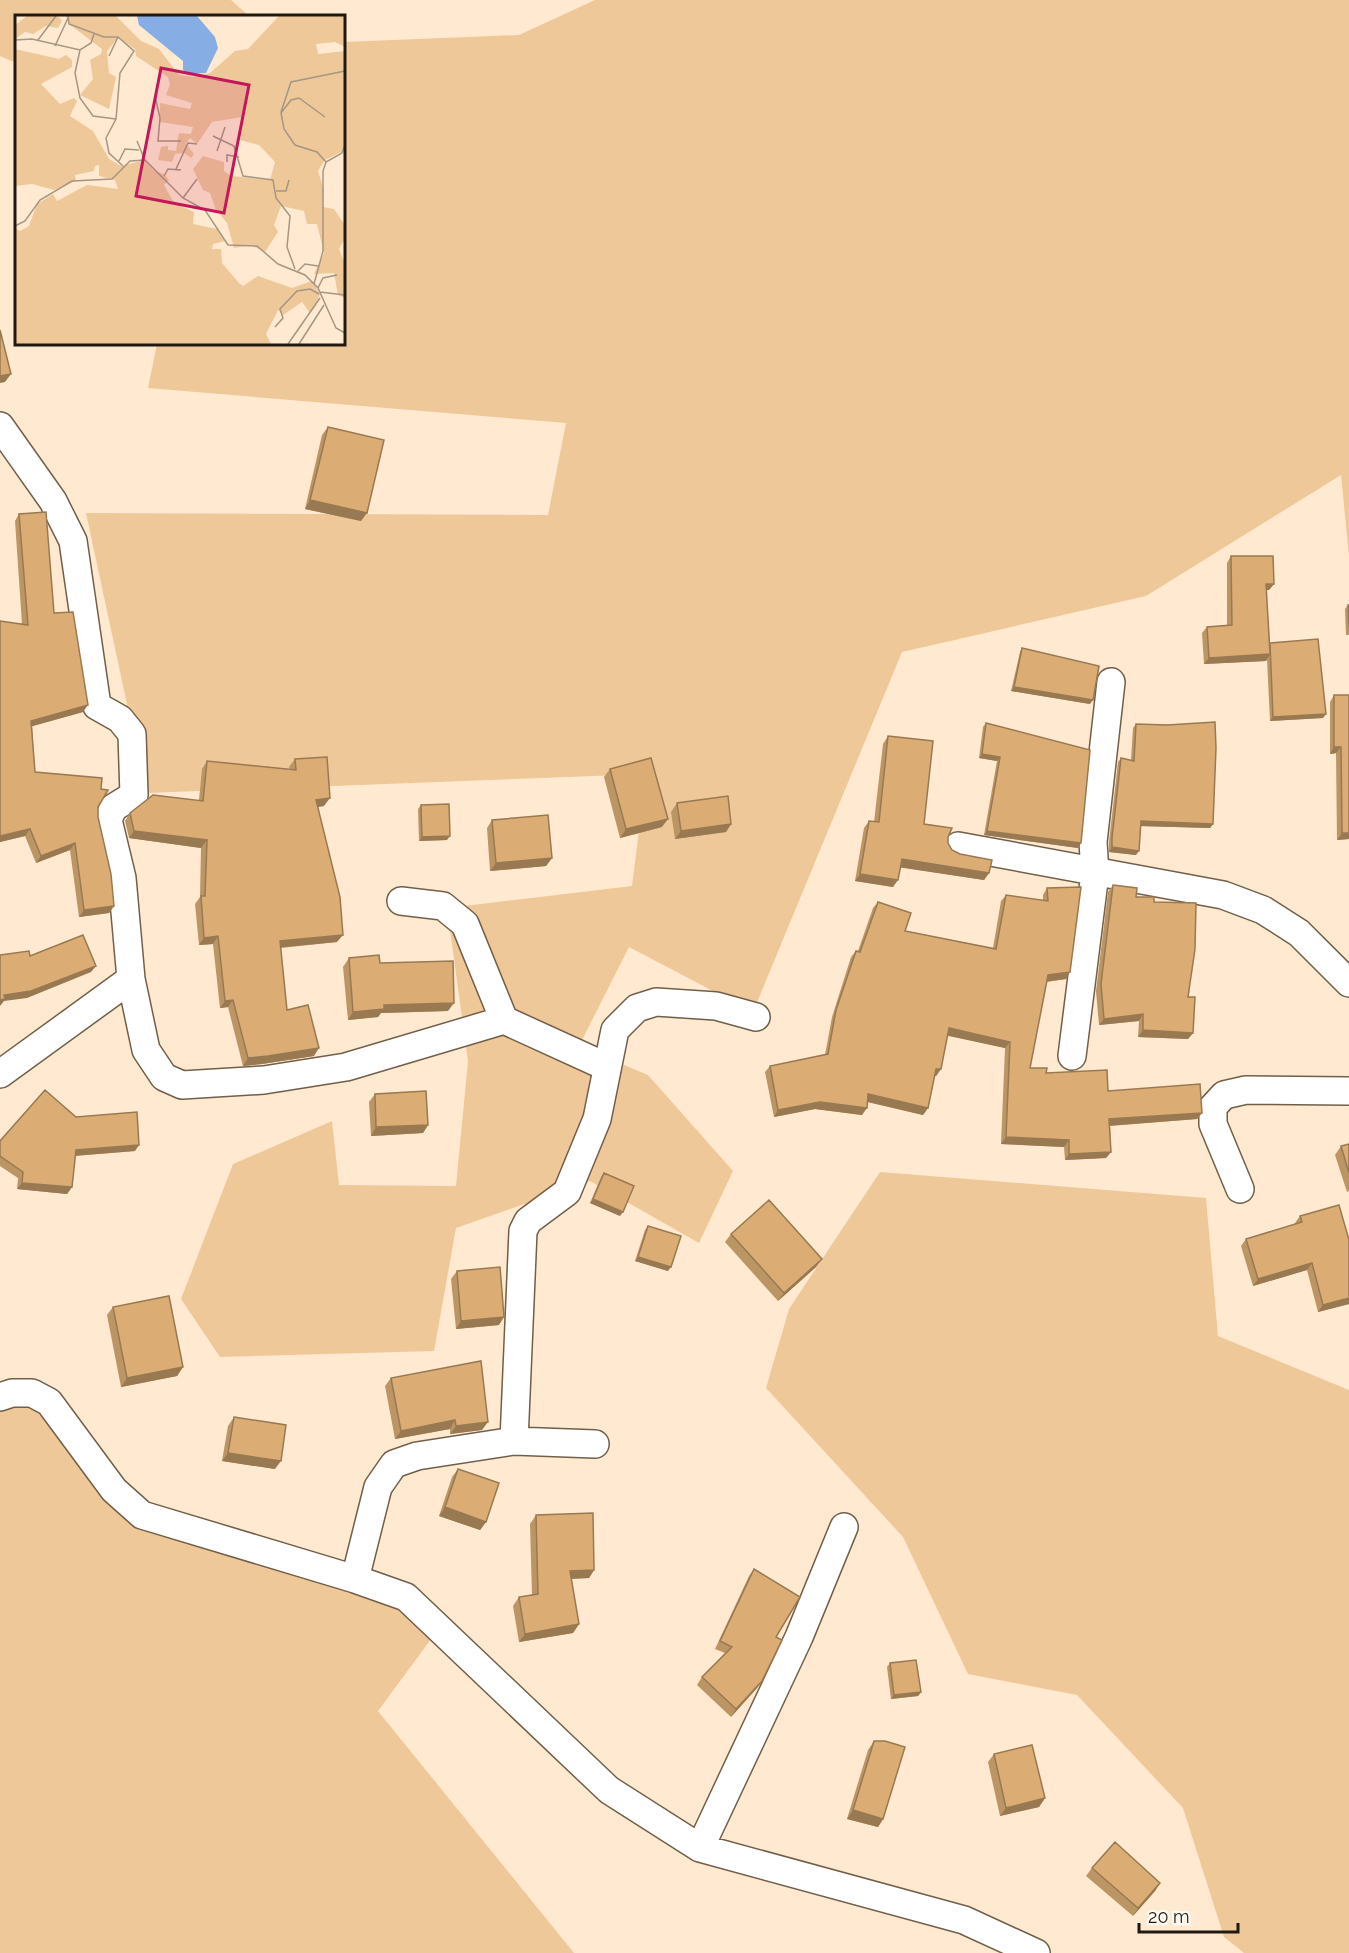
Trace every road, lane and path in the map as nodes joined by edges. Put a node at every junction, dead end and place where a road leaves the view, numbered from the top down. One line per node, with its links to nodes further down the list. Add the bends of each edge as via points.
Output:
1 (0, 426): 6 (street, via 52,501 73,541 97,706 120,718 132,734 134,795 113,808 108,820 122,878)
2 (1111, 682): 4 (street, via 1093,842)
3 (958, 846): 4 (street)
4 (1095, 873): 7 (street, via 1223,895 1263,910 1299,933); 10 (street)
5 (401, 901): 9 (street, via 443,906 465,924)
6 (131, 979): 9 (street, via 146,1050 164,1077 182,1085 264,1080 346,1067); 12 (street)
7 (1349, 983)
8 (756, 1017): 11 (street, via 716,1006 656,1002 637,1008 615,1030)
9 (504, 1020): 11 (street)
10 (1072, 1056)
11 (607, 1067): 16 (street, via 597,1119 567,1192 528,1221 523,1231)
12 (0, 1074)
13 (1349, 1091): 14 (street, via 1246,1090 1224,1095 1213,1107 1213,1124)
14 (1240, 1189)
15 (4, 1389): 19 (street, via 32,1393 49,1402 114,1490 142,1515)
16 (514, 1441): 17 (street); 19 (street, via 417,1456 394,1464 378,1487)
17 (595, 1444)
18 (844, 1527): 20 (street, via 799,1637)
19 (356, 1579): 20 (street, via 406,1597 609,1790)
20 (700, 1848): 21 (street, via 964,1920)
21 (1036, 1953)

